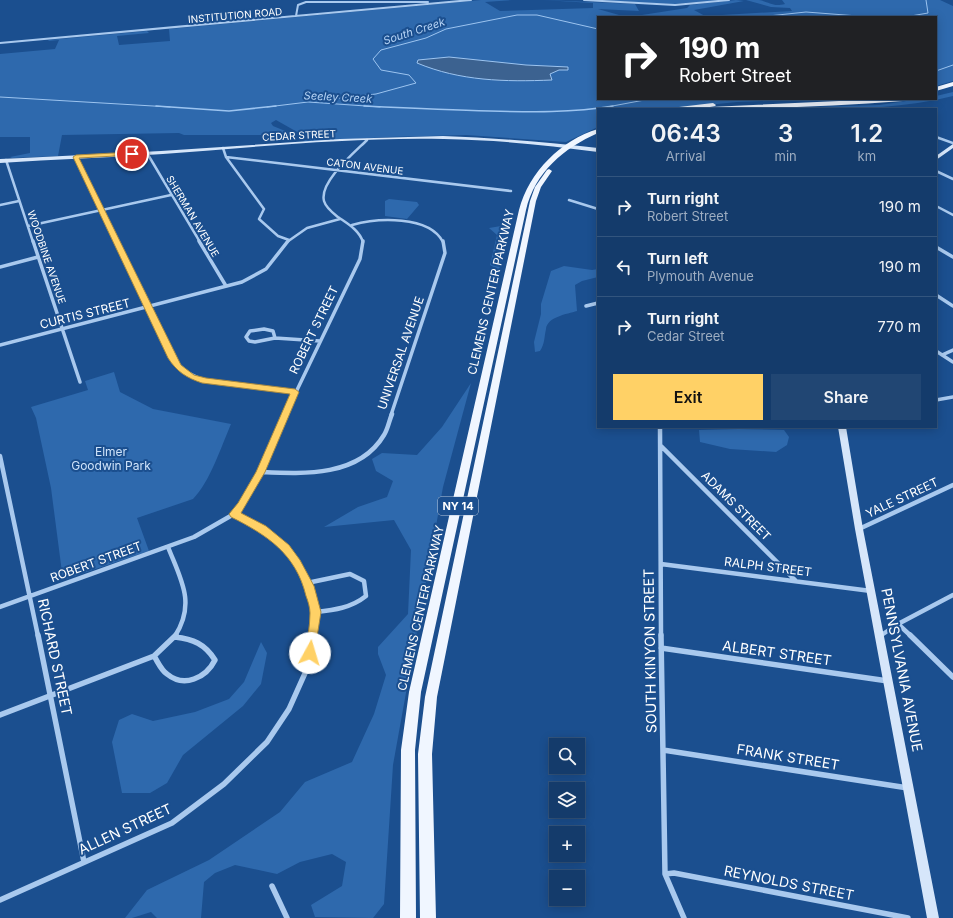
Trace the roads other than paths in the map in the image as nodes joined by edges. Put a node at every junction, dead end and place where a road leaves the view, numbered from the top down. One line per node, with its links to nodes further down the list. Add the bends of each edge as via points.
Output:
1 (471, 0): 4 (street, INSTITUTION ROAD)
2 (584, 0): 3 (street, via 675,5)
3 (729, 0)
4 (454, 2): 5 (street, INSTITUTION ROAD); 5 (street, via 306,2 298,5)
5 (296, 16): 6 (street, INSTITUTION ROAD)
6 (0, 43)
7 (953, 84): 9 (main road)
8 (953, 88): 10 (main road)
9 (937, 89)
10 (937, 93)
11 (850, 100): 13 (main road)
12 (892, 100): 14 (main road)
13 (690, 108)
14 (731, 108)
15 (597, 132): 20 (main road, CLEMENS CENTER PARKWAY / NY 14)
16 (597, 136): 20 (main road, CLEMENS CENTER PARKWAY / NY 14)
17 (937, 137): 19 (street)
18 (367, 140): 20 (main road, CEDAR STREET, via 458,136 516,139); 21 (main road, CEDAR STREET); 29 (street, ROBERT STREET)
19 (953, 144): 26 (main road)
20 (573, 146): 22 (main road, CEDAR STREET); 100 (main road, CLEMENS CENTER PARKWAY / NY 14, via 540,171 526,197 415,692 408,750); 101 (main road, CLEMENS CENTER PARKWAY / NY 14, via 547,173 533,201 430,697 425,754)
21 (223, 148): 23 (main road, CEDAR STREET); 25 (street)
22 (597, 150)
23 (147, 153): 24 (main road, CEDAR STREET); 33 (street, SHERMAN AVENUE)
24 (76, 157): 27 (main road, CEDAR STREET); 39 (street)
25 (226, 157): 29 (street, CATON AVENUE); 44 (street, via 264,209 259,219 278,236)
26 (937, 157)
27 (6, 160): 28 (main road, CEDAR STREET); 35 (street, WOODBINE AVENUE)
28 (0, 161)
29 (338, 171): 32 (street, CATON AVENUE); 41 (street, ROBERT STREET, via 323,194 325,205)
30 (937, 171): 31 (street)
31 (953, 179)
32 (512, 191)
33 (171, 195): 39 (street); 49 (street, SHERMAN AVENUE)
34 (569, 200): 38 (street)
35 (19, 201): 36 (street); 43 (street, WOODBINE AVENUE)
36 (0, 205)
37 (937, 207): 40 (street)
38 (597, 209)
39 (102, 211): 43 (street); 54 (street)
40 (953, 215)
41 (340, 218): 42 (street, ROBERT STREET); 44 (street, CURTIS STREET, via 310,227)
42 (352, 225): 57 (street, ROBERT STREET, via 362,240 360,259); 71 (street, UNIVERSAL AVENUE, via 382,220 413,223 436,233 445,249 385,434 375,448 364,457 335,469 310,473)
43 (28, 226): 46 (street, WOODBINE AVENUE)
44 (289, 240): 49 (street, CURTIS STREET, via 265,269 242,282)
45 (937, 248): 47 (street)
46 (38, 257): 48 (street); 55 (street, WOODBINE AVENUE)
47 (953, 257)
48 (0, 267)
49 (226, 286): 54 (street, CURTIS STREET)
50 (937, 296): 53 (street)
51 (597, 303): 52 (street)
52 (586, 306)
53 (953, 306)
54 (148, 307): 55 (street, CURTIS STREET); 64 (street, via 172,358 186,374 212,382)
55 (62, 329): 58 (street, CURTIS STREET); 63 (street, WOODBINE AVENUE)
56 (275, 338): 56 (street, via 255,342 246,338 250,331 258,329 273,331); 57 (street)
57 (320, 341): 64 (street, ROBERT STREET)
58 (0, 345)
59 (953, 350): 61 (street)
60 (937, 352): 61 (street)
61 (942, 355): 62 (street)
62 (953, 362)
63 (80, 382)
64 (295, 392): 71 (street, ROBERT STREET)
65 (953, 397): 66 (street)
66 (937, 400)
67 (660, 428): 69 (street, SOUTH KINYON STREET)
68 (842, 428): 74 (main road, PENNSYLVANIA AVENUE)
69 (661, 446): 76 (street, SOUTH KINYON STREET); 77 (street, ADAMS STREET)
70 (0, 456): 81 (street, RICHARD STREET)
71 (261, 472): 73 (street, ROBERT STREET, via 242,506)
72 (953, 485): 74 (street, YALE STREET)
73 (234, 514): 75 (street, ROBERT STREET, via 194,537); 78 (street, ALLEN STREET, via 262,528 286,548)
74 (859, 529): 79 (main road, PENNSYLVANIA AVENUE)
75 (168, 547): 81 (street, ROBERT STREET); 86 (street, via 186,594 186,611)
76 (661, 564): 77 (street, RALPH STREET); 87 (street, SOUTH KINYON STREET)
77 (796, 582): 79 (street, RALPH STREET)
78 (307, 583): 83 (street, ALLEN STREET); 83 (street, via 350,574 364,581 366,596 360,602)
79 (872, 591): 85 (main road, PENNSYLVANIA AVENUE)
80 (953, 595): 84 (street)
81 (30, 596): 82 (street, ROBERT STREET); 91 (street, RICHARD STREET)
82 (0, 607)
83 (316, 612): 95 (street, ALLEN STREET, via 309,659 300,687 266,745 250,762 179,819)
84 (898, 624): 85 (street); 89 (street)
85 (880, 636): 90 (main road, PENNSYLVANIA AVENUE)
86 (175, 637): 88 (street); 88 (street, via 196,641 209,649 214,660 212,667 194,680 179,680 167,675)
87 (661, 648): 90 (street, ALBERT STREET); 93 (street, SOUTH KINYON STREET)
88 (154, 656): 91 (street)
89 (953, 677)
90 (888, 681): 94 (main road, PENNSYLVANIA AVENUE)
91 (51, 695): 92 (street); 95 (street, RICHARD STREET)
92 (0, 715)
93 (663, 750): 94 (street, FRANK STREET); 96 (street, SOUTH KINYON STREET)
94 (909, 788): 104 (main road, PENNSYLVANIA AVENUE)
95 (84, 862): 98 (street, ALLEN STREET)
96 (665, 874): 102 (street); 103 (street, REYNOLDS STREET, via 674,873)
97 (272, 886): 99 (street)
98 (0, 900)
99 (287, 918)
100 (408, 918)
101 (428, 918)
102 (684, 918)
103 (908, 918)
104 (933, 918)

